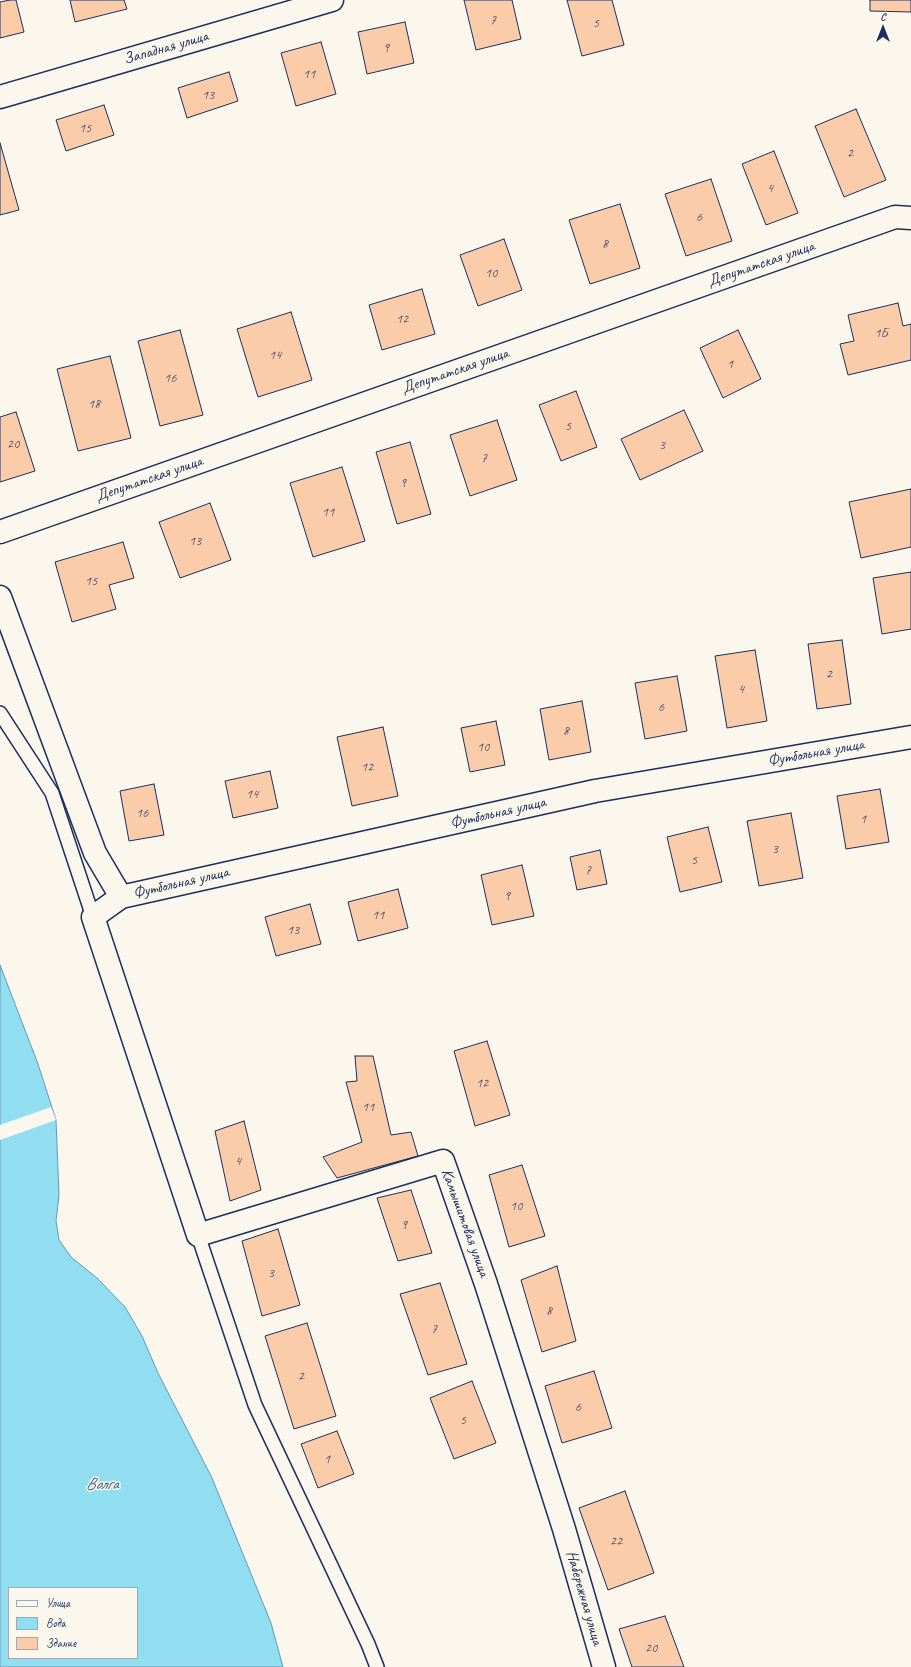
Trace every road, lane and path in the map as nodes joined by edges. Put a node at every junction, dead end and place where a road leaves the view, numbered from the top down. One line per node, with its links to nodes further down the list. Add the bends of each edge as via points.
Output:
1 (332, 0): 2 (street, Западная улица)
2 (0, 97)
3 (911, 218): 4 (street, Депутатская улица, via 895,217)
4 (0, 532)
5 (0, 597): 8 (street, via 94,853)
6 (0, 713): 9 (lane, via 52,793)
7 (911, 737): 8 (street, Футбольная улица, via 595,791)
8 (121, 897): 9 (street, Футбольная улица)
9 (93, 917): 10 (street)
10 (198, 1234): 11 (street, Камышитовая улица, via 443,1161 486,1284); 12 (lane, via 255,1406)
11 (564, 1529): 13 (street, Набережная улица)
12 (377, 1667)
13 (604, 1667)

